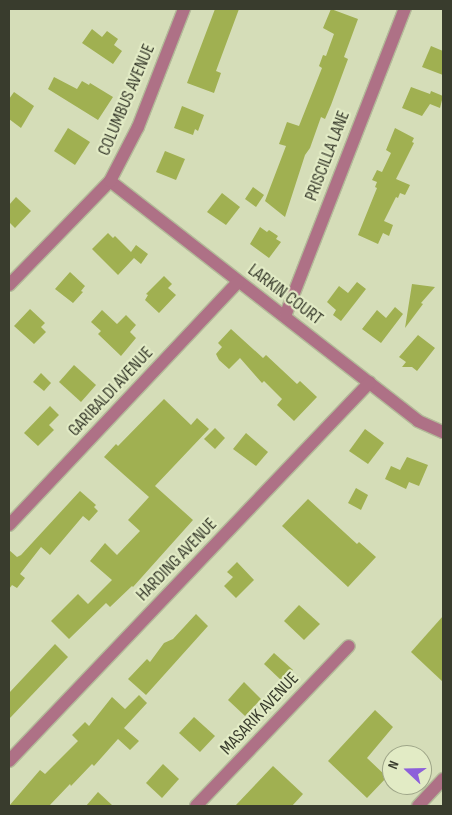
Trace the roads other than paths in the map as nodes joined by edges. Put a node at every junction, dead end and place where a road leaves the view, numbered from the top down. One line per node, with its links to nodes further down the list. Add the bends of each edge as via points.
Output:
1 (184, 9): 3 (street, COLUMBUS AVENUE, via 138,127)
2 (405, 9): 6 (street, PRISCILLA LANE)
3 (110, 180): 4 (street, COLUMBUS AVENUE); 5 (street, LARKIN COURT)
4 (11, 278)
5 (238, 282): 6 (street, LARKIN COURT); 9 (street, GARIBALDI AVENUE)
6 (285, 316): 7 (street, LARKIN COURT)
7 (370, 382): 8 (street, LARKIN COURT, via 418,421); 11 (street, HARDING AVENUE)
8 (443, 432)
9 (9, 526)
10 (349, 646): 13 (street, MASARIK AVENUE)
11 (9, 761)
12 (443, 779): 14 (street)
13 (196, 806)
14 (418, 806)

